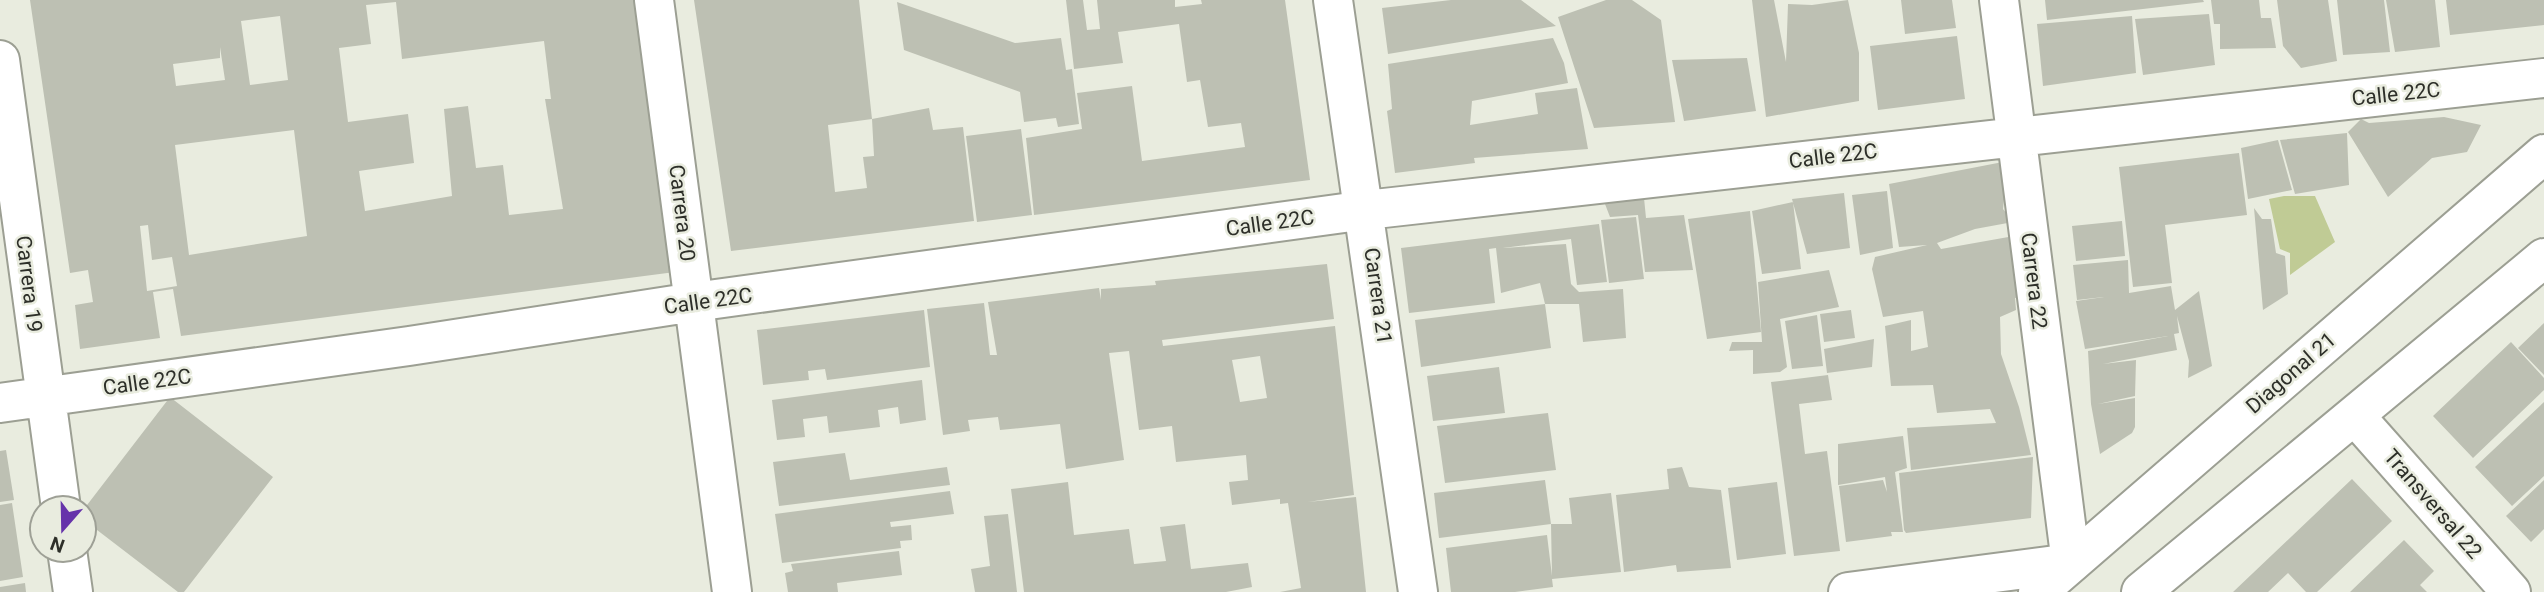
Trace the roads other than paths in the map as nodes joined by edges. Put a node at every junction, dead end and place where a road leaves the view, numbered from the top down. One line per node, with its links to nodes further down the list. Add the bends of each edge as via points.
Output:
1 (654, 0): 10 (main road, Carrera 20)
2 (1333, 0): 8 (main road, Carrera 21)
3 (1999, 0): 6 (main road, Carrera 22)
4 (0, 61): 11 (main road, Carrera 19)
5 (2544, 78): 6 (main road, Calle 22C)
6 (2018, 135): 8 (main road, Calle 22C); 15 (main road, Carrera 22)
7 (2544, 154): 15 (main road, Diagonal 21)
8 (1366, 210): 10 (main road, Calle 22C); 19 (main road, Carrera 21)
9 (2544, 258): 13 (main road)
10 (694, 302): 11 (main road, Calle 22C); 18 (main road, Carrera 20)
11 (43, 396): 12 (main road, Calle 22C); 14 (main road, Carrera 19)
12 (0, 403)
13 (2355, 416): 22 (main road); 23 (main road, Transversal 22)
14 (59, 494)
15 (2071, 563): 20 (main road); 21 (main road, Diagonal 21)
16 (69, 564): 17 (main road)
17 (73, 592)
18 (732, 592)
19 (1418, 592)
20 (1849, 592)
21 (2038, 592)
22 (2141, 592)
23 (2511, 592)

